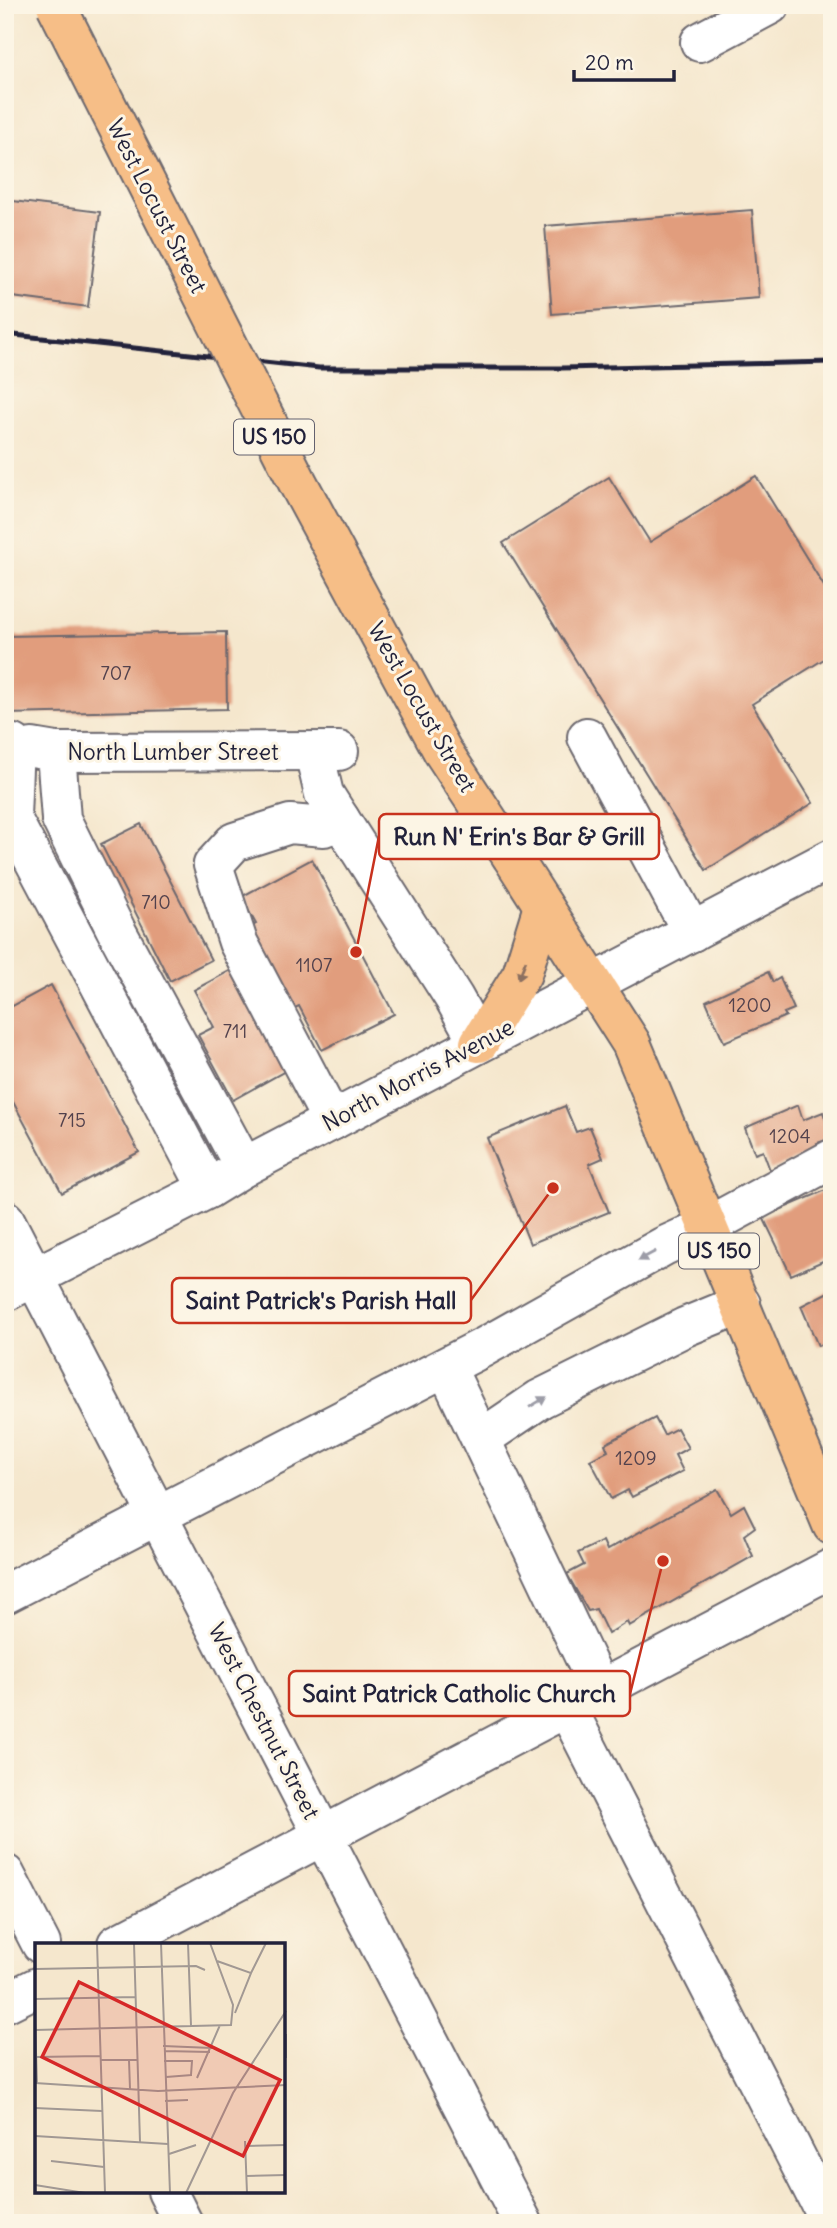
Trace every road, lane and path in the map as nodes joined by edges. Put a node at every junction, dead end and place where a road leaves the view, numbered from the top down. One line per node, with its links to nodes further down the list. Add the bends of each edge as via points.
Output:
1 (56, 5): 9 (main road, West Locust Street / US 150, bridge, via 299,485 443,752)
2 (750, 10): 3 (street)
3 (700, 42)
4 (587, 737): 10 (street)
5 (10, 745): 6 (street, North Lumber Street); 13 (street, via 11,817)
6 (56, 752): 7 (street, North Lumber Street, via 328,752 324,794); 11 (street, via 61,819)
7 (340, 819): 14 (street); 15 (street, via 324,827 290,824 234,842 213,865 238,942)
8 (832, 858): 10 (street, North Morris Avenue)
9 (543, 906): 12 (main road, West Locust Street / US 150); 14 (main road, one-way to 14, via 522,974)
10 (692, 932): 12 (street, North Morris Avenue)
11 (134, 962): 13 (street); 17 (street)
12 (594, 983): 14 (street, North Morris Avenue); 20 (main road, West Locust Street / US 150, via 631,1043)
13 (99, 985): 18 (street)
14 (479, 1043): 15 (street, North Morris Avenue)
15 (332, 1121): 17 (street, North Morris Avenue)
16 (832, 1159): 20 (street)
17 (244, 1167): 18 (street, North Morris Avenue)
18 (208, 1189): 21 (street, North Morris Avenue)
19 (5, 1220): 21 (street, West Chestnut Street)
20 (708, 1226): 22 (main road, West Locust Street / US 150); 23 (street, one-way to 23)
21 (20, 1285): 25 (street, West Chestnut Street)
22 (741, 1304): 24 (street, one-way to 22, via 540,1399); 26 (main road, West Locust Street / US 150)
23 (446, 1367): 24 (street); 25 (street)
24 (481, 1439): 29 (street)
25 (157, 1514): 28 (street); 31 (street, West Chestnut Street)
26 (832, 1525)
27 (832, 1568): 29 (street)
28 (5, 1594)
29 (600, 1690): 30 (street)
30 (566, 1708): 31 (street); 40 (street)
31 (323, 1836): 34 (street); 39 (street, West Chestnut Street)
32 (5, 1874): 33 (street)
33 (40, 1943)
34 (119, 1943)
35 (35, 1988): 36 (street)
36 (5, 2003)
37 (168, 2193): 38 (street)
38 (183, 2223)
39 (523, 2223)
40 (830, 2223)

